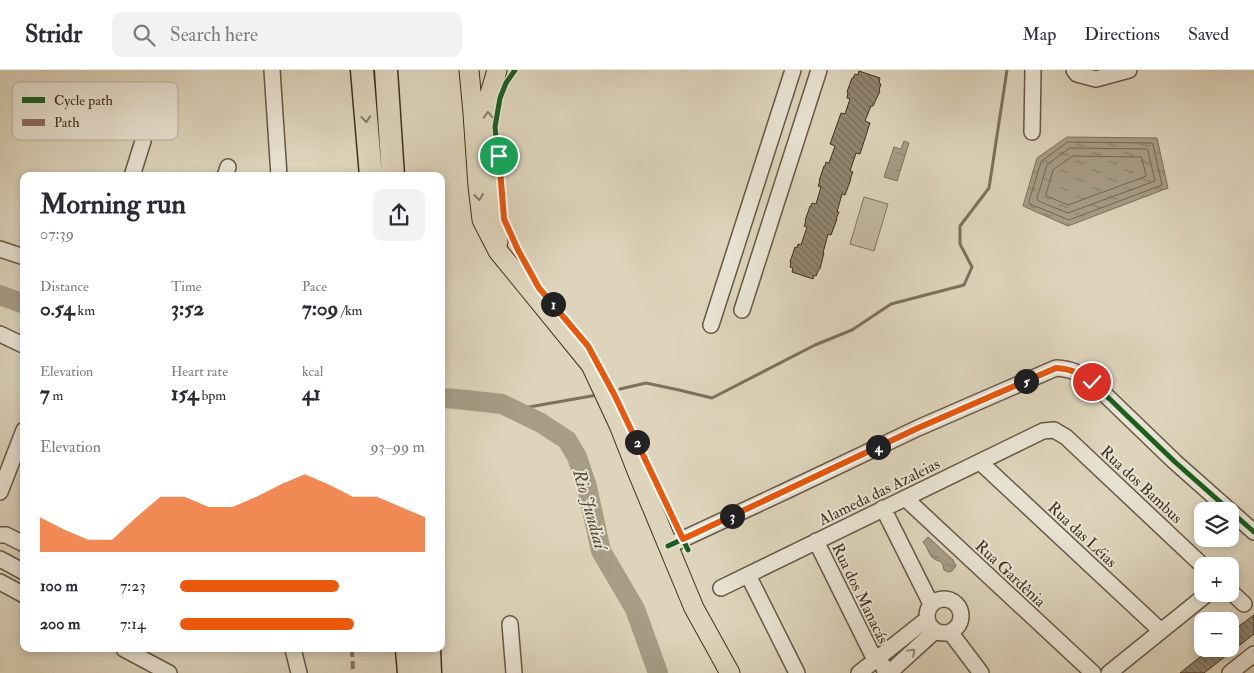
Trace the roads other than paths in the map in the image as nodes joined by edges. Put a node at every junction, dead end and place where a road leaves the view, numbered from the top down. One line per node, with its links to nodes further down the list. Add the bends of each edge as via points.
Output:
1 (272, 70): 16 (street)
2 (362, 70): 17 (highway, one-way to 17)
3 (386, 70): 18 (highway)
4 (469, 70): 14 (main road)
5 (474, 70): 11 (main road, via 482,74)
6 (793, 70): 21 (street)
7 (819, 70): 22 (street)
8 (1033, 70): 12 (street)
9 (1074, 70): 10 (street, via 1077,74 1096,79)
10 (1129, 70)
11 (498, 72): 14 (main road, one-way to 11, via 487,104)
12 (1032, 132)
13 (143, 141): 15 (street)
14 (483, 146): 37 (main road, via 498,251 591,365)
15 (133, 172)
16 (280, 172)
17 (371, 172)
18 (393, 172)
19 (0, 249): 20 (street)
20 (20, 256)
21 (723, 287): 22 (street); 24 (street)
22 (747, 295): 23 (street)
23 (742, 310)
24 (711, 325)
25 (0, 334): 26 (street)
26 (20, 342)
27 (1054, 430): 29 (street, Alameda das Azaleias, via 1043,431); 38 (street, Rua dos Bambus, via 1066,437)
28 (20, 440): 30 (street)
29 (980, 462): 31 (street, Alameda das Azaleias); 51 (street, Rua das Léias)
30 (0, 492)
31 (905, 498): 32 (street, Alameda das Azaleias); 70 (street, Rua Gardênia)
32 (883, 508): 35 (street, Alameda das Azaleias); 47 (street)
33 (1254, 532): 37 (street, via 1092,382 1068,368 1056,368 918,428)
34 (0, 535): 36 (street)
35 (816, 541): 41 (street, Alameda das Azaleias); 57 (street, Rua dos Manacás)
36 (20, 542)
37 (668, 546): 64 (main road, via 694,608)
38 (1194, 558)
39 (0, 559): 40 (street)
40 (20, 570)
41 (748, 575): 43 (street, Alameda das Azaleias); 65 (street)
42 (0, 582): 44 (street)
43 (721, 588)
44 (20, 593)
45 (1239, 599): 48 (street)
46 (1197, 602): 51 (street)
47 (931, 604): 50 (street, via 928,608); 50 (street, via 947,599 956,604 961,614 955,629)
48 (1244, 604)
49 (510, 624): 63 (street)
50 (937, 627): 57 (street); 68 (street, one-way to 50); 69 (street)
51 (1161, 631): 71 (street)
52 (130, 652): 59 (street)
53 (294, 652): 60 (street)
54 (407, 652): 61 (highway)
55 (429, 652): 62 (highway)
56 (1254, 654): 58 (street)
57 (875, 667): 66 (street); 67 (street, Rua dos Manacás, via 880,662)
58 (1238, 671)
59 (170, 673)
60 (299, 673)
61 (409, 673)
62 (430, 673)
63 (514, 673)
64 (730, 673)
65 (797, 673)
66 (859, 673)
67 (885, 673)
68 (889, 673)
69 (981, 673)
70 (1093, 673)
71 (1109, 673)

